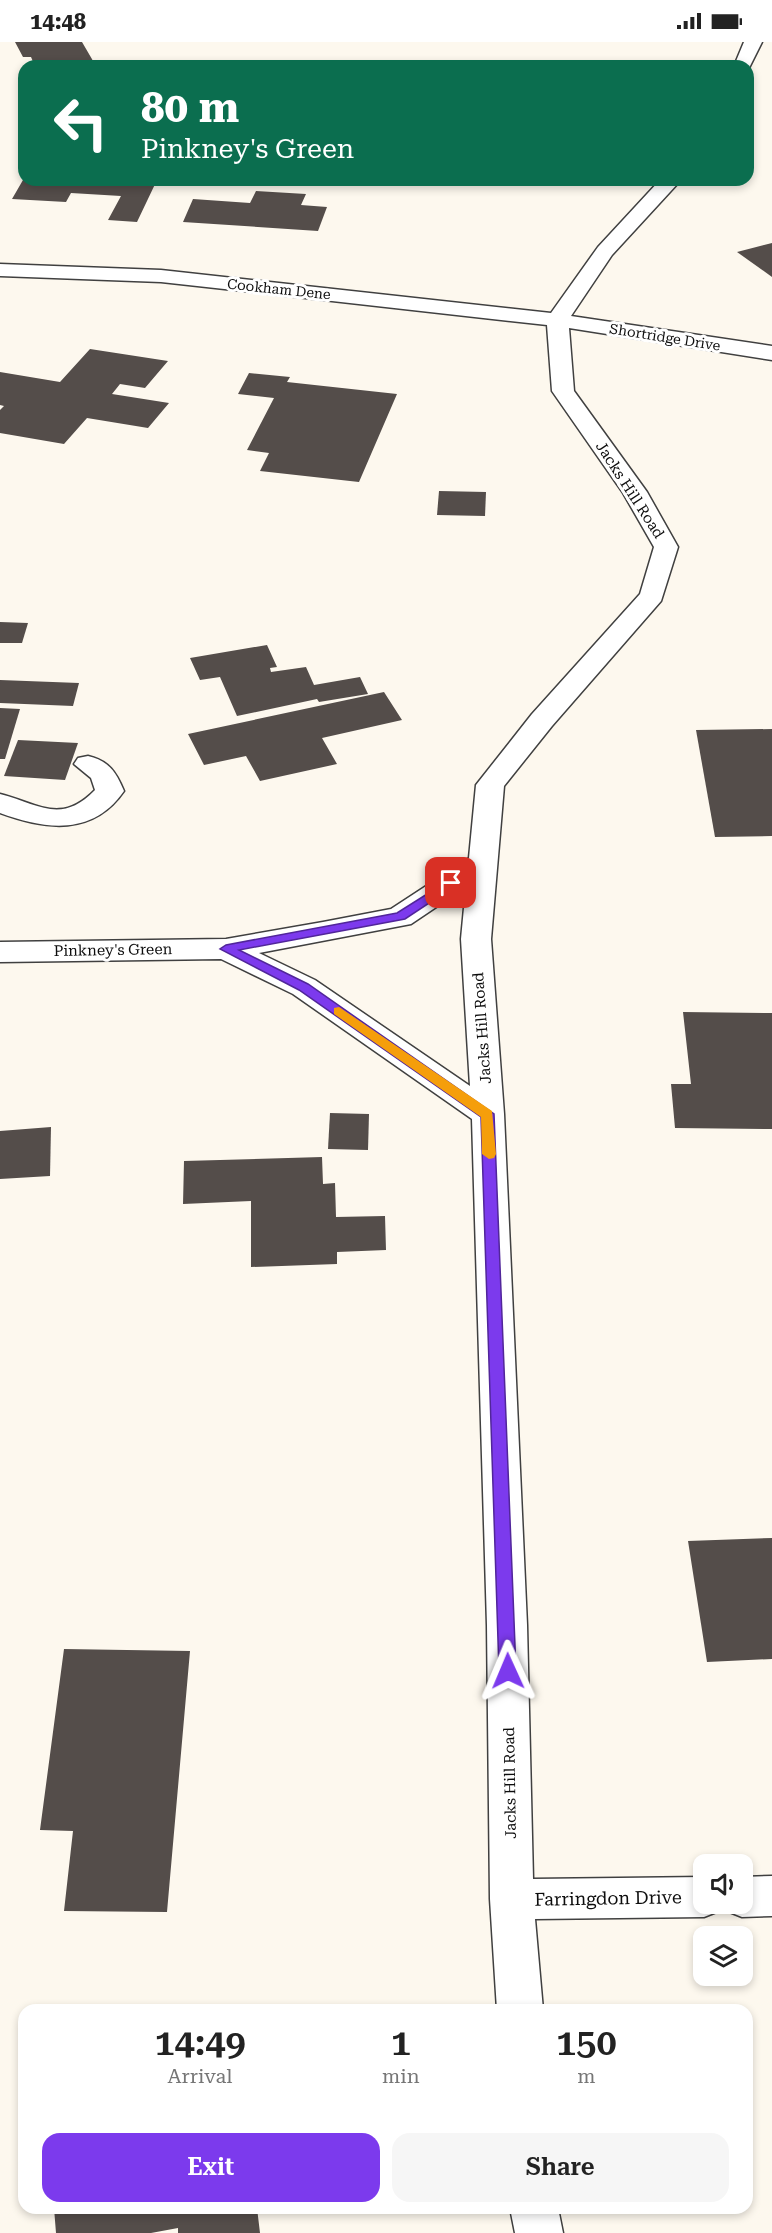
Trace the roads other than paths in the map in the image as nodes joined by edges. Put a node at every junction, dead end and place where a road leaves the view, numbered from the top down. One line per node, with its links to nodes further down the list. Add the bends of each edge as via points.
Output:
1 (753, 42): 2 (street)
2 (746, 60)
3 (665, 186): 5 (street, via 604,251)
4 (0, 270): 5 (street, Cookham Dene, via 161,276)
5 (557, 320): 6 (street, Shortridge Drive); 9 (street, Jacks Hill Road, via 563,391 635,492 666,547 652,596 490,785)
6 (772, 353)
7 (88, 764): 8 (street, via 103,774 110,791 97,807 54,821)
8 (0, 803)
9 (484, 861): 10 (street, Pinkney's Green, via 400,916); 12 (street, Jacks Hill Road, via 476,939)
10 (226, 949): 11 (street, Pinkney's Green); 12 (street, Pinkney's Green, via 304,987)
11 (0, 952)
12 (488, 1114): 16 (street, Jacks Hill Road, via 507,1625)
13 (772, 1896): 15 (street)
14 (693, 1897): 16 (street, Farringdon Drive)
15 (753, 1897)
16 (512, 1899): 17 (street, Jacks Hill Road)
17 (520, 2004)
18 (535, 2214): 19 (street)
19 (539, 2233)

